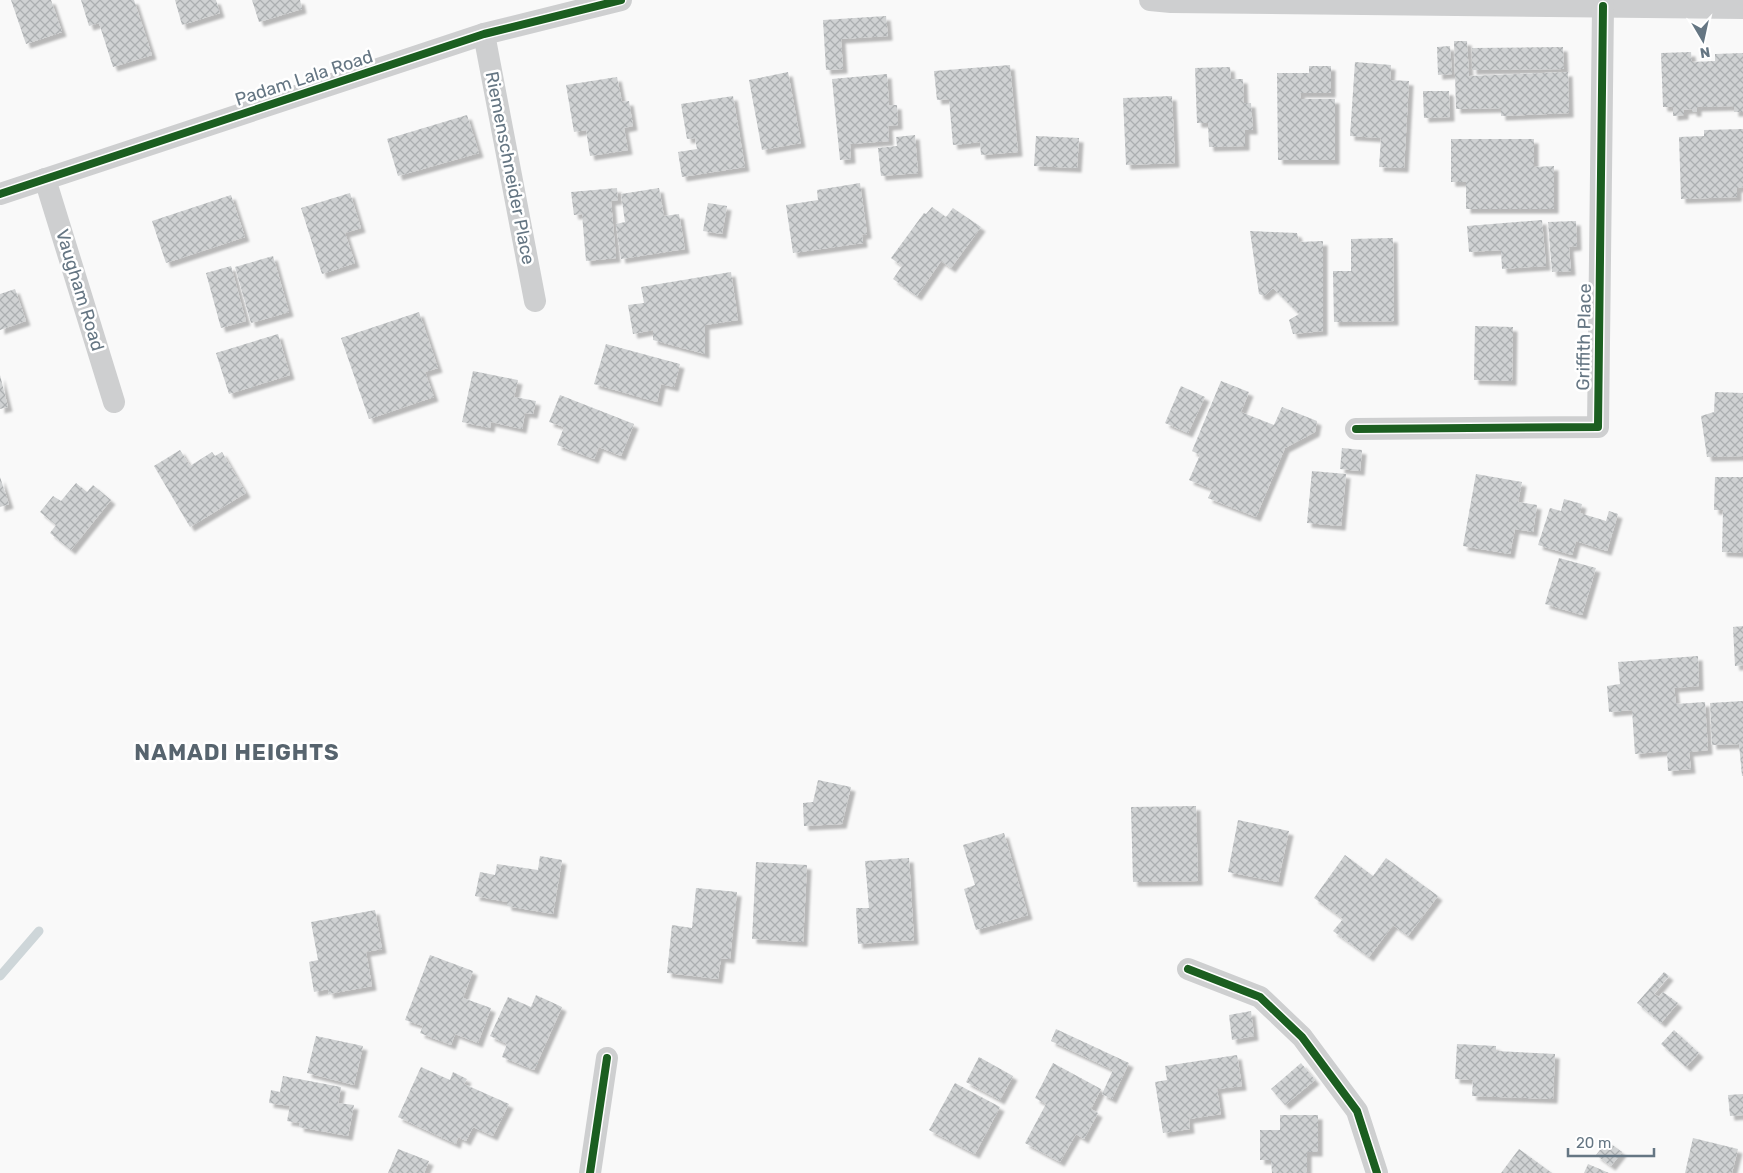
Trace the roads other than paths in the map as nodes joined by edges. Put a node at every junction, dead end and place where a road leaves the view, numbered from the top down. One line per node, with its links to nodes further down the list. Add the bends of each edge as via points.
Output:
1 (621, 0): 5 (street, Padam Lala Road)
2 (1150, 0): 3 (street)
3 (1603, 6): 4 (street); 10 (street, Griffith Place, via 1598,428)
4 (1743, 8)
5 (484, 34): 6 (street, Padam Lala Road); 8 (street, Riemenschneider Place)
6 (46, 179): 7 (street, Padam Lala Road); 9 (street, Vaugham Road)
7 (0, 194)
8 (535, 301)
9 (114, 402)
10 (1356, 429)
11 (1188, 970): 14 (street, via 1260,997 1302,1038 1357,1111)
12 (607, 1058): 13 (street)
13 (590, 1173)
14 (1377, 1173)

